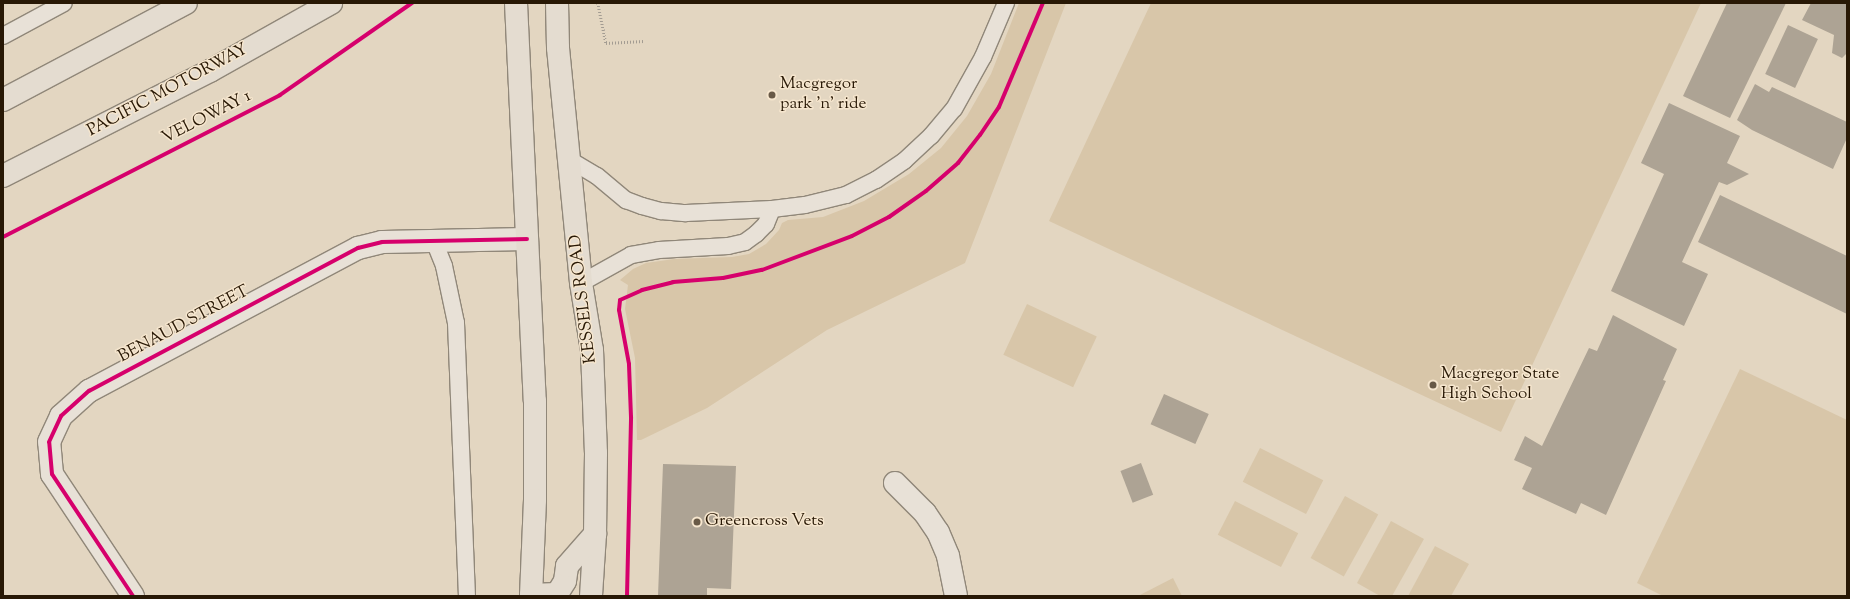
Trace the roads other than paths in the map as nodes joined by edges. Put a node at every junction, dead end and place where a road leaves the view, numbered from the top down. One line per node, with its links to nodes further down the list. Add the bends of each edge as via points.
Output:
1 (64, 3): 7 (lane)
2 (186, 3): 8 (highway)
3 (331, 3): 10 (highway, PACIFIC MOTORWAY, via 210,71)
4 (516, 3): 12 (highway)
5 (557, 3): 9 (highway, KESSELS ROAD, via 558,48)
6 (1006, 3): 11 (lane, via 983,57 954,109 931,136 904,161 876,180 846,195 805,205)
7 (3, 36)
8 (3, 100)
9 (570, 160): 11 (lane, via 597,176 626,200 661,211 686,213); 14 (highway, KESSELS ROAD)
10 (3, 176)
11 (772, 209): 14 (lane, via 766,224 745,242 728,246 659,250 631,255)
12 (527, 239): 13 (street, BENAUD STREET); 17 (highway, via 535,401 535,500)
13 (434, 241): 18 (street, BENAUD STREET, via 382,242 358,248 89,391 61,416 49,442 52,474); 19 (lane, via 444,266 456,324)
14 (581, 283): 16 (highway, KESSELS ROAD, via 592,350 596,453)
15 (895, 483): 21 (street, via 925,513 938,532 948,556)
16 (595, 534): 17 (highway, via 567,566 565,581 557,594); 20 (highway, KESSELS ROAD)
17 (531, 595)
18 (133, 596)
19 (467, 596)
20 (591, 596)
21 (956, 596)

